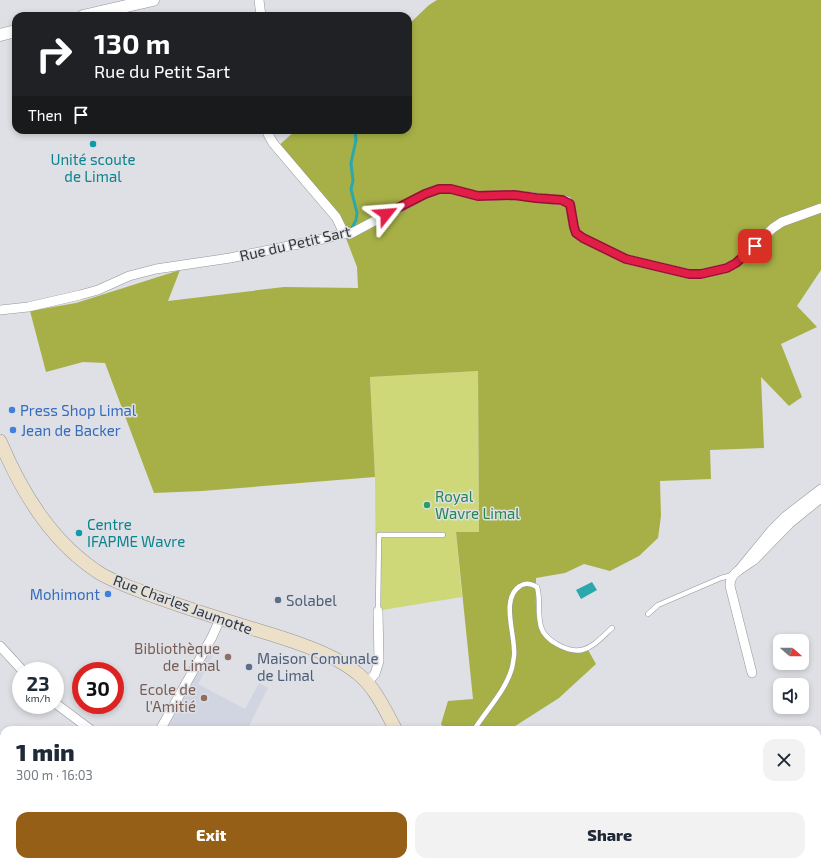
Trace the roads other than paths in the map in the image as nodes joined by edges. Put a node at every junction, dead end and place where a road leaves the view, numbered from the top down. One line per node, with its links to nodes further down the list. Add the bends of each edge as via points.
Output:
1 (153, 0): 3 (street)
2 (259, 0): 4 (street)
3 (100, 12)
4 (260, 12)
5 (12, 32): 6 (street)
6 (0, 35)
7 (268, 134): 9 (street, via 336,216)
8 (821, 208): 9 (street, Rue du Petit Sart, via 782,222 727,268 701,274 689,274 626,259 583,238 576,233 570,204 562,200 514,195 478,196 451,189 439,189 350,234)
9 (344, 234): 10 (street, Rue du Petit Sart, via 245,255 156,268 80,296)
10 (0, 310)
11 (0, 441): 18 (main road, Rue Charles Jaumotte, via 30,500 56,537 68,544 85,563 102,574 160,599)
12 (821, 489): 15 (street, via 786,516)
13 (821, 498): 15 (street, via 790,523 754,560)
14 (443, 534): 16 (lane, via 379,535)
15 (736, 573): 17 (lane, via 658,605); 22 (street, via 730,581 730,586)
16 (378, 611): 23 (street, via 379,661 375,674)
17 (648, 614)
18 (220, 619): 23 (main road, Rue Charles Jaumotte, via 288,640 342,662); 26 (street)
19 (612, 628): 28 (lane, via 597,643 582,650 565,648 550,641 541,629 537,587 522,584 515,589 509,609 514,650 512,667 504,688)
20 (0, 646): 21 (street)
21 (14, 662)
22 (752, 673)
23 (367, 683): 27 (main road, Rue Charles Jaumotte)
24 (64, 710): 25 (street)
25 (86, 726)
26 (162, 726)
27 (391, 726)
28 (477, 726)

